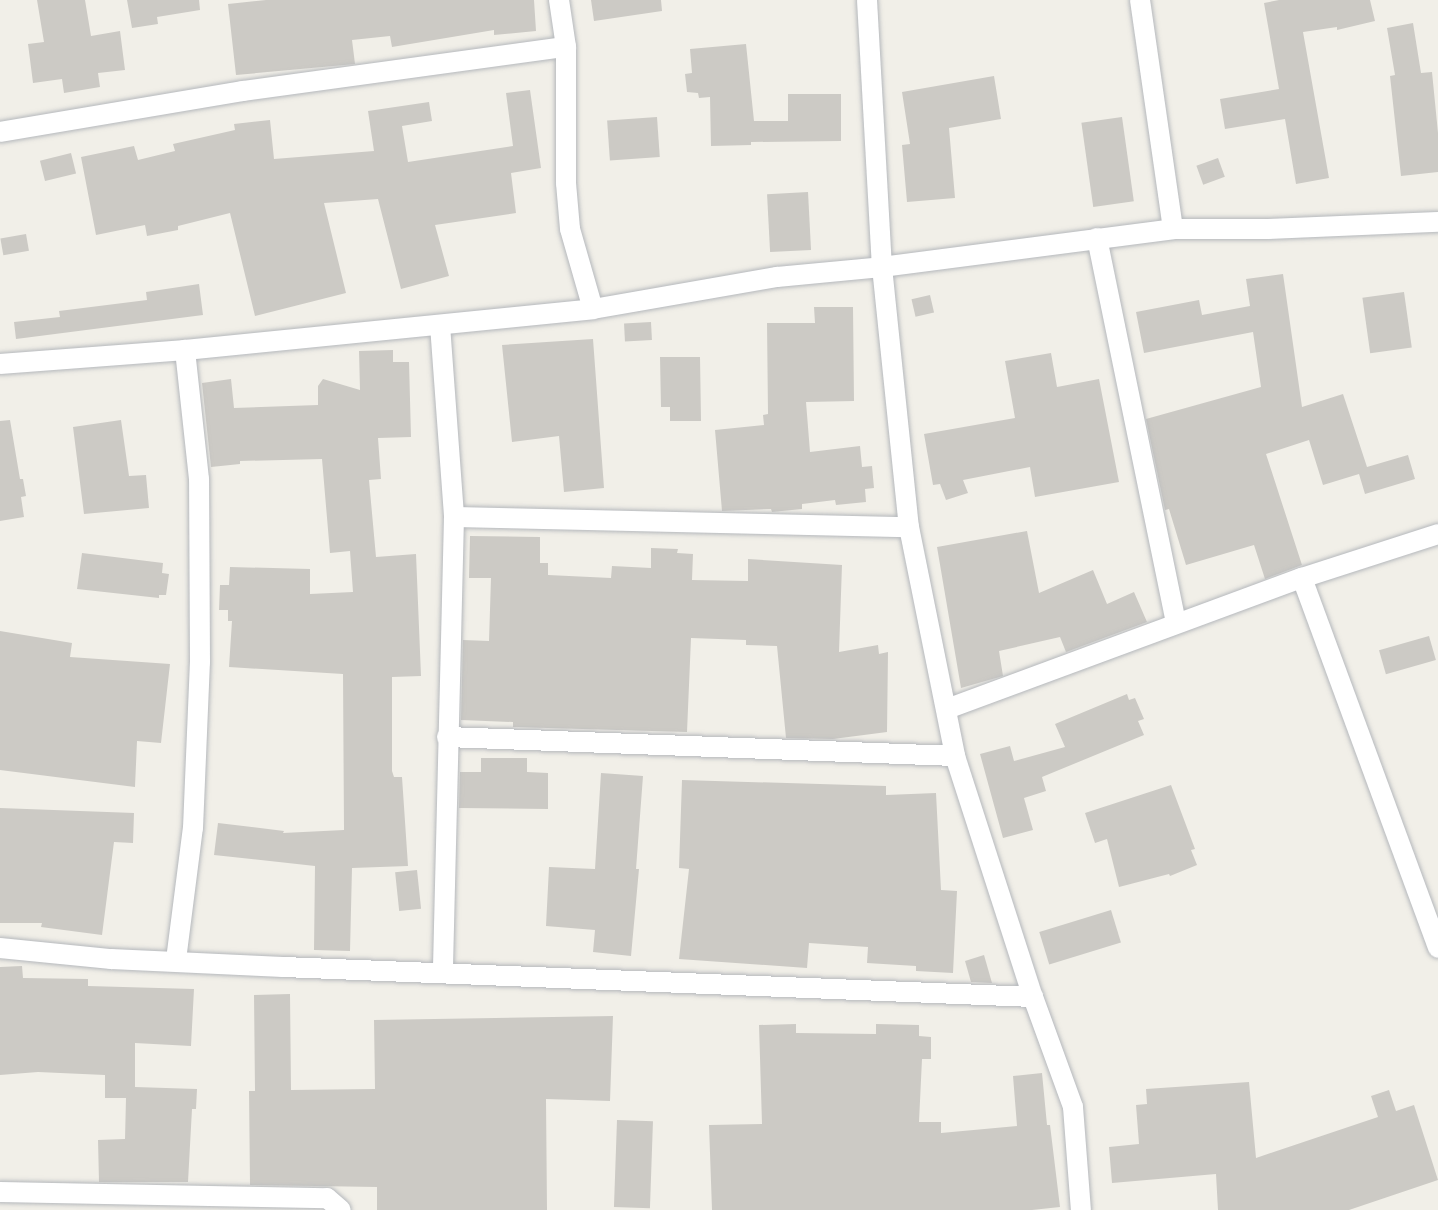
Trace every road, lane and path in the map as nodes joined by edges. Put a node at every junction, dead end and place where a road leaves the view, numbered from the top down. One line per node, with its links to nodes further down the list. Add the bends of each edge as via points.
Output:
1 (560, 0): 4 (street)
2 (867, 0): 9 (street)
3 (1140, 0): 7 (street)
4 (566, 47): 5 (street, via 243,91); 10 (street, via 570,229)
5 (0, 132)
6 (1438, 222): 7 (street)
7 (1173, 229): 8 (street)
8 (1097, 238): 9 (street); 18 (street)
9 (882, 267): 10 (street, via 777,277); 15 (street)
10 (593, 309): 11 (street)
11 (440, 325): 12 (street); 14 (street)
12 (185, 350): 13 (street); 25 (street, via 199,479 200,662 193,828)
13 (0, 364)
14 (454, 517): 15 (street); 20 (street)
15 (909, 527): 19 (street)
16 (1438, 534): 17 (street)
17 (1302, 578): 18 (street); 22 (street)
18 (1176, 623): 19 (street)
19 (947, 709): 21 (street)
20 (447, 737): 21 (street); 26 (street)
21 (955, 756): 27 (street)
22 (1429, 899): 24 (street)
23 (0, 948): 25 (street, via 111,959)
24 (1438, 948)
25 (176, 960): 26 (street)
26 (443, 972): 27 (street)
27 (1033, 997): 30 (street, via 1073,1107)
28 (0, 1192): 29 (street, via 327,1198)
29 (341, 1210)
30 (1081, 1210)

